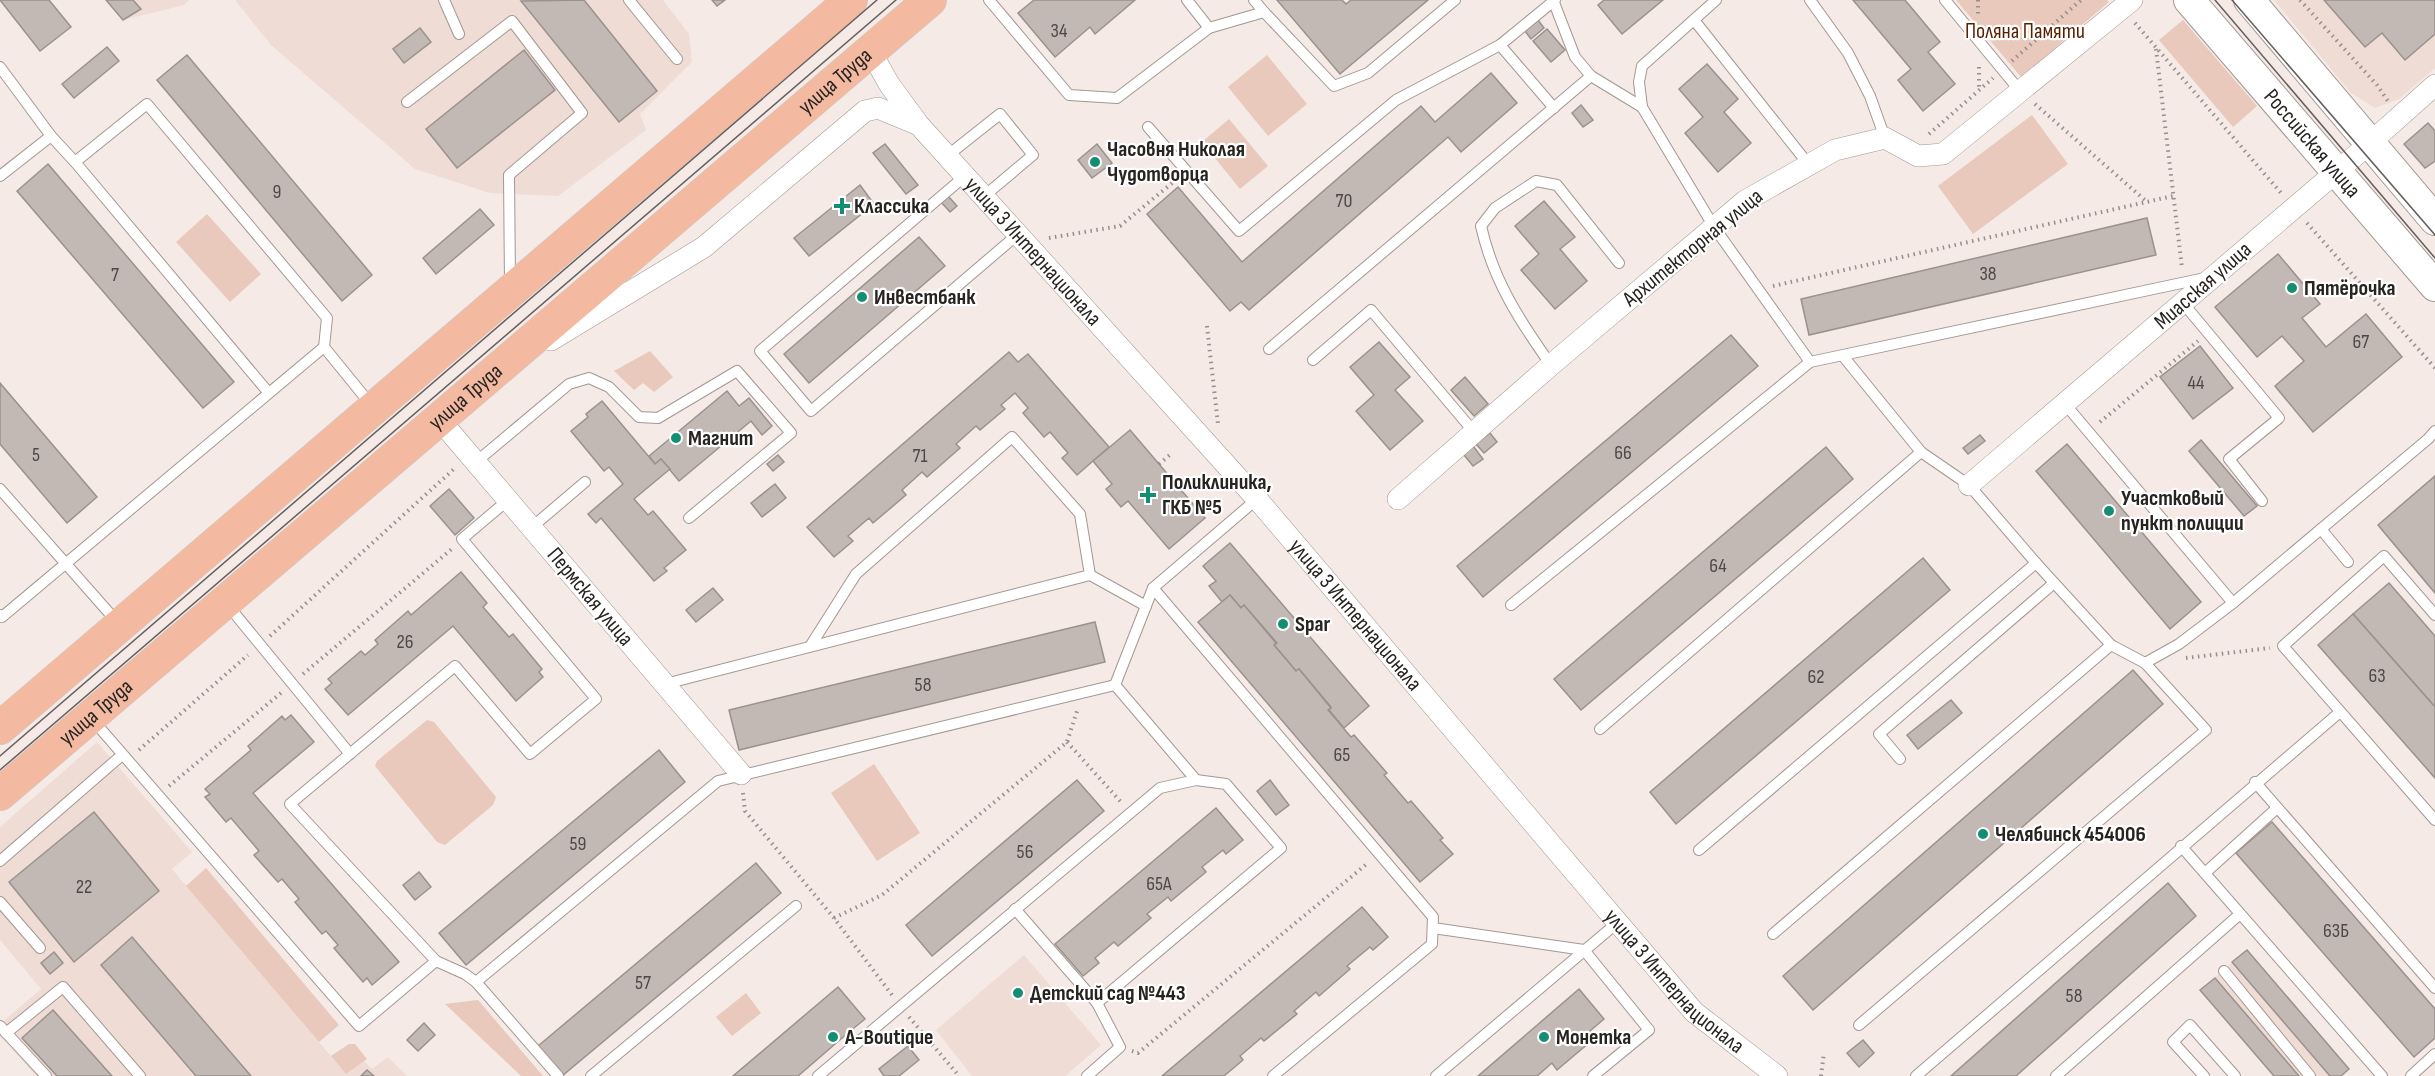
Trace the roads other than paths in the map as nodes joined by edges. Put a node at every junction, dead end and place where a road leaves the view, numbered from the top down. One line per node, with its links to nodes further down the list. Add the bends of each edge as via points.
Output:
1 (444, 0): 19 (lane)
2 (629, 0): 22 (lane)
3 (930, 0): 21 (main road, улица Труда)
4 (989, 0): 18 (lane, via 1069,94 1117,98)
5 (1186, 0): 18 (lane)
6 (1254, 0): 16 (lane)
7 (1455, 0): 16 (lane, via 1368,73 1334,86)
8 (1554, 0): 20 (lane); 24 (lane, via 1575,57)
9 (1716, 0): 17 (lane)
10 (1810, 0): 33 (lane, via 1848,53 1870,96)
11 (1945, 0): 26 (lane)
12 (2189, 0): 38 (main road, Российская улица)
13 (2249, 0): 34 (main road, Российская улица)
14 (842, 3): 21 (main road, улица 3 Интернационала); 47 (main road)
15 (2127, 4): 26 (street)
16 (1264, 12): 18 (lane)
17 (1694, 20): 28 (lane, via 1642,66); 37 (lane)
18 (1209, 28)
19 (459, 34)
20 (1500, 45): 29 (lane); 31 (lane, via 1396,100 1239,231)
21 (870, 50): 30 (street, улица 3 Интернационала); 55 (main road, улица Труда)
22 (677, 59)
23 (0, 67): 32 (lane)
24 (1591, 76): 28 (lane); 29 (lane)
25 (2435, 85): 34 (street, Миасская улица)
26 (2020, 91): 33 (street, via 1943,154 1918,156)
27 (407, 102): 47 (lane, via 512,21 582,113 509,175)
28 (1642, 107): 43 (lane)
29 (1554, 108): 50 (lane)
30 (919, 125): 35 (street, улица 3 Интернационала); 55 (street, via 878,108 864,111 704,247)
31 (1148, 127)
32 (51, 136): 36 (lane); 39 (lane)
33 (1885, 138): 37 (street, Архитекторная улица, via 1834,150)
34 (2369, 144): 38 (street, Миасская улица); 42 (main road, Российская улица)
35 (947, 156): 40 (street, улица 3 Интернационала); 41 (lane, via 1000,114 1033,155)
36 (75, 162): 49 (lane, via 147,104 327,318); 56 (lane)
37 (1809, 165): 43 (street, Архитекторная улица, via 1745,201)
38 (2336, 172): 46 (main road, Российская улица); 48 (street, Миасская улица, via 2216,275)
39 (0, 176)
40 (965, 176): 41 (street, улица 3 Интернационала); 44 (lane, via 760,351 811,411)
41 (983, 197): 44 (street, улица 3 Интернационала)
42 (2435, 220)
43 (1714, 227): 53 (lane); 54 (street, Архитекторная улица)
44 (1021, 239): 67 (street, улица 3 Интернационала)
45 (1619, 263): 54 (lane, via 1557,185 1536,182 1495,208 1480,226 1486,253 1516,316)
46 (2435, 286)
47 (511, 291): 58 (main road)
48 (2183, 293): 51 (lane); 57 (street, Миасская улица); 70 (lane, via 2207,333 2279,418 2229,459)
49 (324, 347): 56 (lane); 58 (lane)
50 (1269, 349)
51 (1843, 356): 53 (lane); 62 (lane)
52 (1314, 360): 61 (lane, via 1371,310)
53 (1810, 362): 82 (lane)
54 (1551, 365): 61 (street, Архитекторная улица)
55 (484, 380): 59 (main road, улица Труда)
56 (268, 392): 76 (lane)
57 (2065, 404): 65 (street, Миасская улица); 81 (lane)
58 (374, 408): 86 (main road)
59 (439, 419): 63 (street, Пермская улица); 80 (main road, улица Труда)
60 (2435, 430): 73 (lane)
61 (1474, 432): 68 (street, Архитекторная улица)
62 (1921, 452): 65 (lane); 95 (lane)
63 (472, 459): 69 (street, Пермская улица); 71 (lane, via 569,384 589,378 609,387 639,417 658,418 736,371 791,434)
64 (585, 482): 72 (lane)
65 (1969, 485): 75 (lane)
66 (0, 489): 76 (lane)
67 (1257, 499): 79 (lane); 113 (street, улица 3 Интернационала)
68 (1398, 499)
69 (508, 500): 72 (street, Пермская улица); 96 (lane, via 462,539 596,699 530,754 455,666)
70 (2262, 501)
71 (689, 518)
72 (531, 528): 90 (street, Пермская улица)
73 (2321, 529): 74 (lane); 81 (lane)
74 (2348, 562)
75 (2036, 563): 78 (lane); 106 (lane)
76 (65, 565): 84 (lane); 86 (lane)
77 (1090, 575): 83 (lane); 87 (lane); 87 (lane, via 1080,514 1012,437 855,574)
78 (2054, 583): 88 (lane); 98 (lane, via 1879,734)
79 (1153, 588): 83 (lane); 114 (lane, via 1433,917)
80 (225, 602): 93 (main road, улица Труда); 96 (lane)
81 (2233, 603): 89 (lane, via 2179,645)
82 (1511, 605)
83 (1146, 606): 91 (lane)
84 (0, 615)
85 (2435, 615): 92 (lane, via 2384,556 2283,646)
86 (120, 625): 94 (main road)
87 (812, 645): 90 (lane)
88 (2111, 645): 89 (lane); 115 (lane)
89 (2145, 663): 123 (lane, via 2205,730)
90 (665, 684): 99 (street, Пермская улица)
91 (1115, 685): 99 (lane); 100 (lane)
92 (2340, 712): 101 (lane); 104 (lane)
93 (90, 717): 97 (lane); 102 (main road, улица Труда)
94 (0, 728)
95 (1600, 729)
96 (350, 754): 118 (lane, via 290,804)
97 (124, 758): 107 (lane); 118 (lane, via 359,1026)
98 (1900, 759)
99 (741, 774): 120 (lane, via 718,781)
100 (1196, 780): 111 (lane, via 1160,788); 122 (lane, via 1226,784 1281,848)
101 (2255, 782): 103 (lane); 105 (lane)
102 (0, 794)
103 (2277, 808): 108 (lane); 121 (lane)
104 (2435, 820)
105 (2181, 846): 108 (lane); 136 (lane)
106 (1699, 850)
107 (0, 861)
108 (2205, 873): 112 (lane)
109 (0, 902): 116 (lane)
110 (796, 906): 129 (lane)
111 (1015, 909): 122 (lane); 130 (lane)
112 (2240, 914): 137 (lane); 141 (lane)
113 (1617, 923): 117 (lane); 135 (street, улица 3 Интернационала, via 1694,1012)
114 (1433, 928): 117 (lane); 132 (lane, via 1432,944)
115 (1773, 934)
116 (40, 948)
117 (1584, 950): 133 (lane); 134 (lane, via 1649,1030)
118 (436, 961): 120 (lane)
119 (2224, 971): 140 (lane)
120 (476, 982): 128 (lane)
121 (2435, 988)
122 (1097, 1003): 131 (lane, via 1120,1047)
123 (1859, 1025)
124 (3, 1030): 126 (lane); 127 (lane, via 63,987)
125 (2435, 1054): 142 (lane)
126 (46, 1076)
127 (140, 1076)
128 (558, 1076)
129 (591, 1076)
130 (818, 1076)
131 (1087, 1076)
132 (1273, 1076)
133 (1436, 1076)
134 (1593, 1076)
135 (1777, 1076)
136 (1916, 1076)
137 (2056, 1076)
138 (2204, 1076): 139 (lane, via 2173,1042 2190,1024)
139 (2235, 1076)
140 (2310, 1076)
141 (2382, 1076)
142 (2411, 1076)

